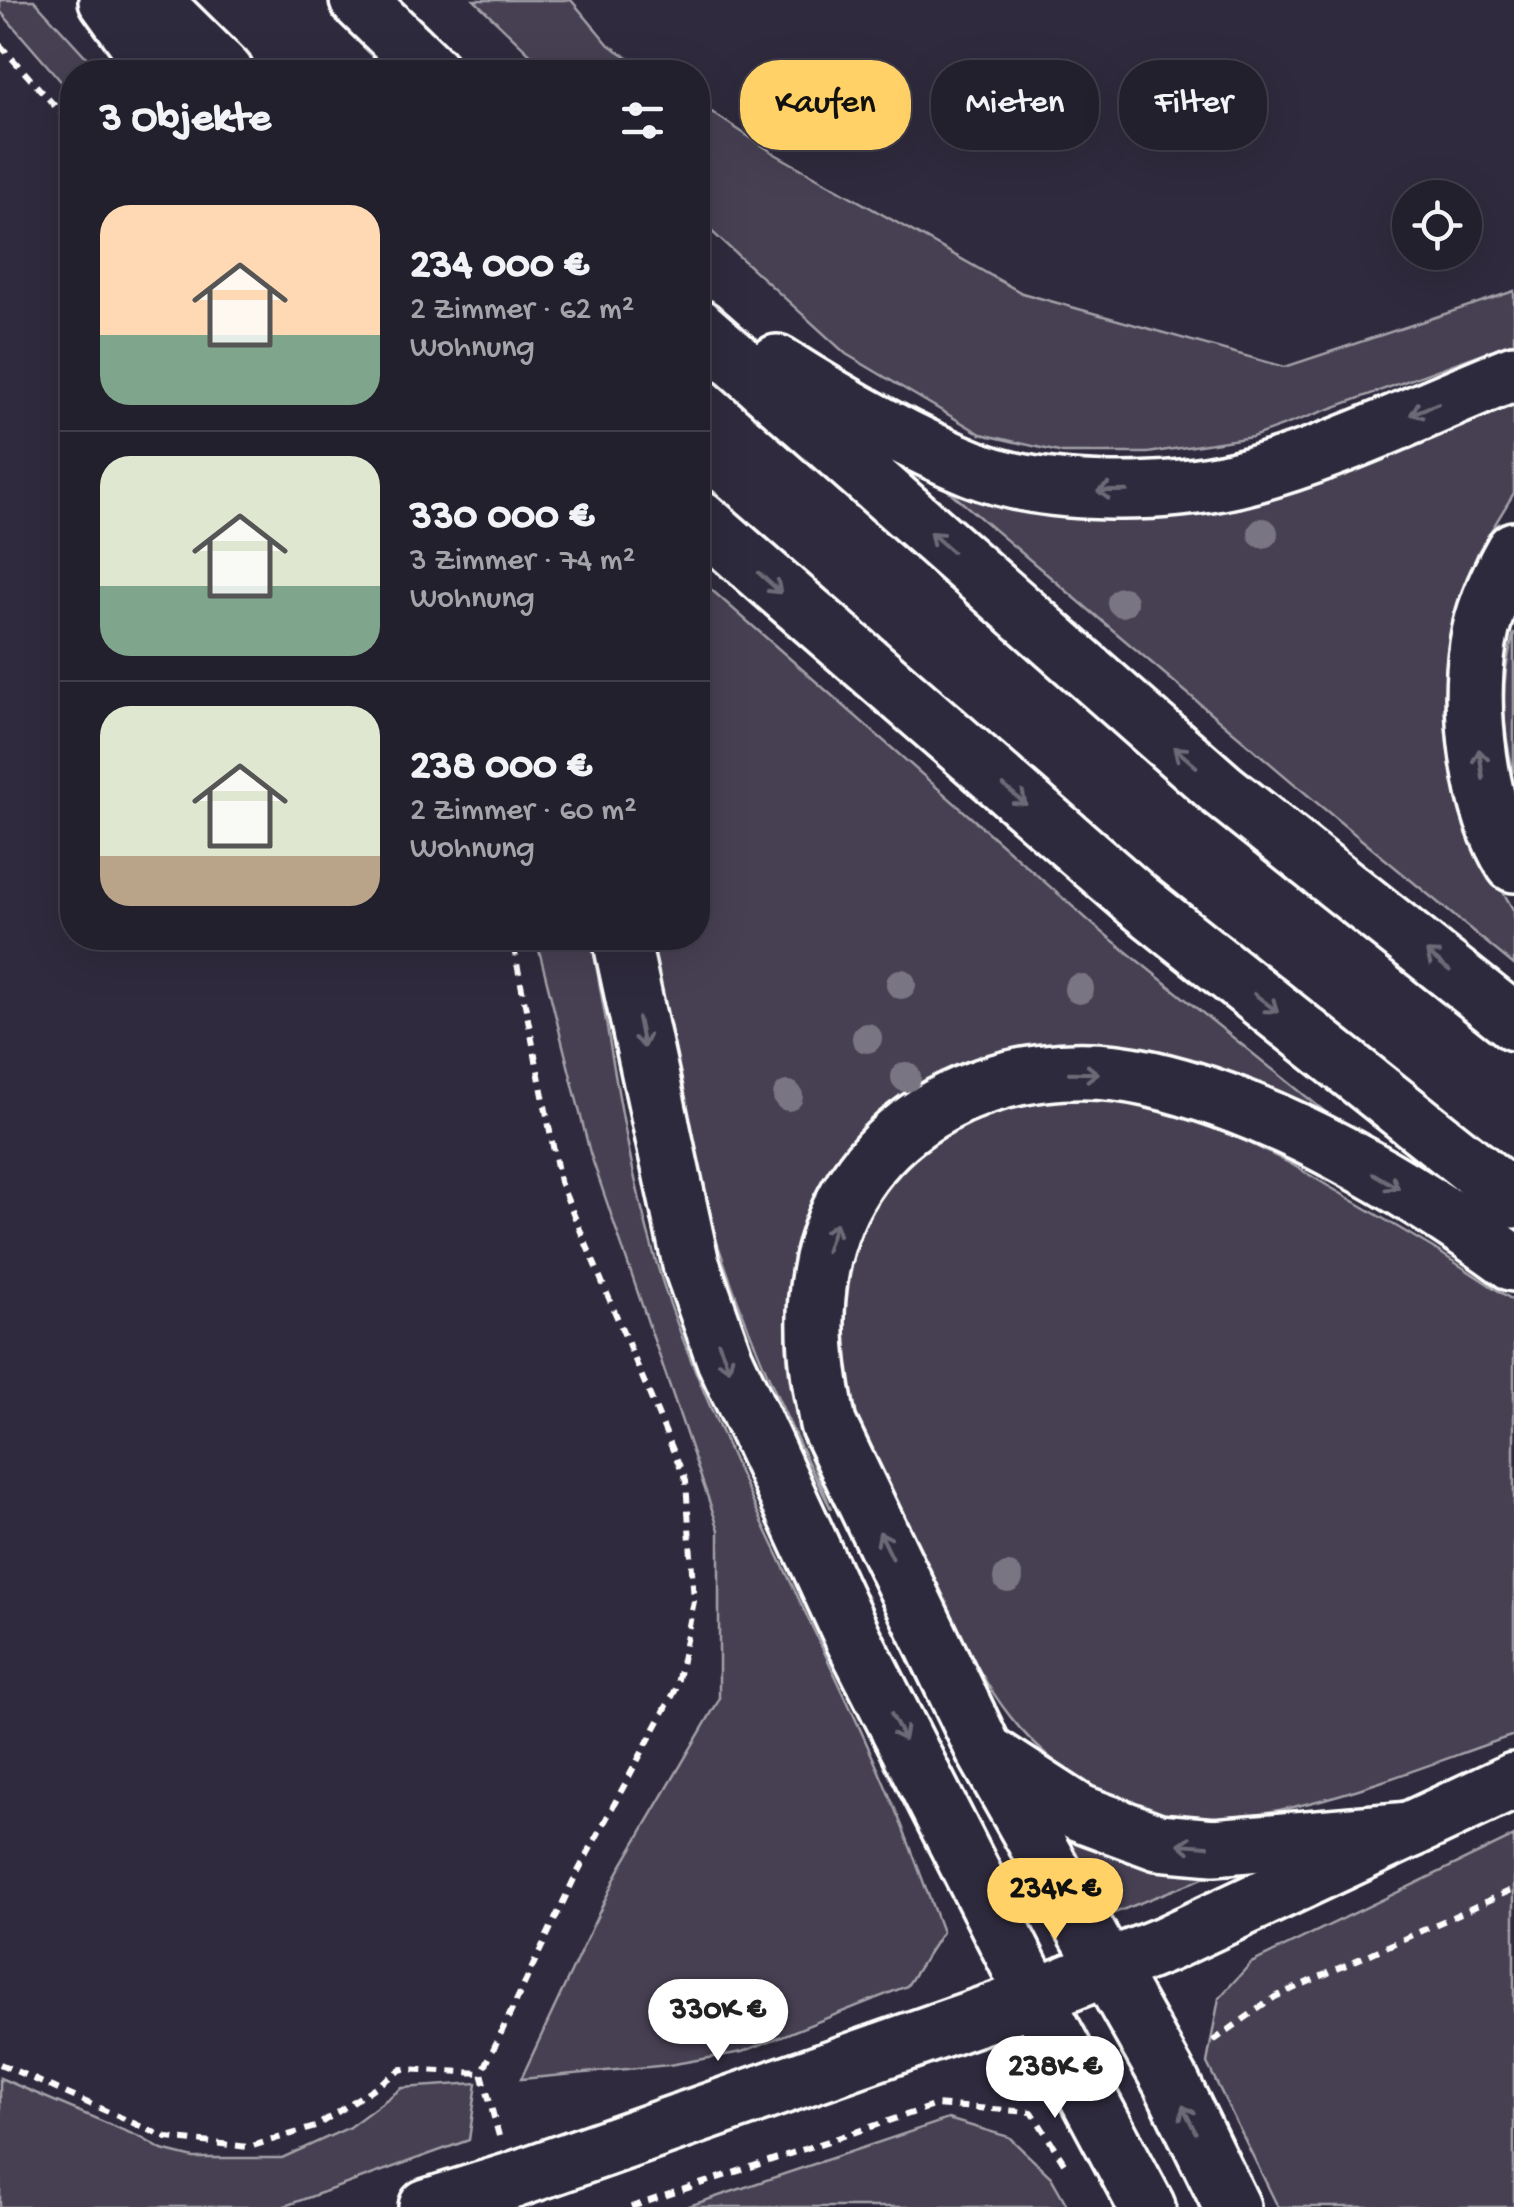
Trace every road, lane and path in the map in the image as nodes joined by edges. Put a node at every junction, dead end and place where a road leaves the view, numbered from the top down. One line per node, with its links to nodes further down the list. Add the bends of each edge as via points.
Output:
1 (107, 0): 5 (main road)
2 (152, 0): 6 (main road)
3 (358, 0): 7 (main road)
4 (0, 45): 8 (path)
5 (151, 60)
6 (214, 60)
7 (420, 60)
8 (60, 112)
9 (710, 319): 11 (main road, one-way to 9, via 1316,455 1234,480 1070,492 974,470 828,396)
10 (710, 338): 17 (main road, one-way to 10, via 1222,790)
11 (1514, 373)
12 (710, 527): 18 (main road, one-way to 18, via 1138,901)
13 (1514, 550): 14 (main road, one-way to 13, via 1481,775 1475,698 1478,644)
14 (1514, 864)
15 (514, 950): 28 (path, via 560,1182 686,1481 694,1601 676,1689 575,1877)
16 (625, 950): 25 (main road, one-way to 25, via 692,1264 725,1360 854,1640)
17 (1514, 1022)
18 (1514, 1200)
19 (1514, 1263): 20 (main road, one-way to 19, via 828,1424 818,1377 814,1328 834,1224 874,1158 902,1130 944,1102 1030,1074 1148,1078 1302,1133 1459,1223)
20 (984, 1750): 22 (main road, one-way to 20, via 1214,1847 1158,1842 1080,1813); 24 (main road)
21 (1514, 1782): 22 (main road)
22 (1410, 1830): 24 (main road)
23 (1514, 1889): 26 (path, via 1275,1997)
24 (1106, 1968): 25 (main road); 34 (main road, one-way to 24)
25 (1035, 1997): 30 (main road); 33 (main road)
26 (1213, 2041)
27 (0, 2064): 28 (path, via 167,2138 248,2147 315,2127 402,2069)
28 (482, 2072): 30 (path)
29 (1032, 2112): 32 (path, via 936,2105)
30 (512, 2180): 31 (main road)
31 (427, 2207)
32 (632, 2207)
33 (1146, 2207)
34 (1232, 2207)

